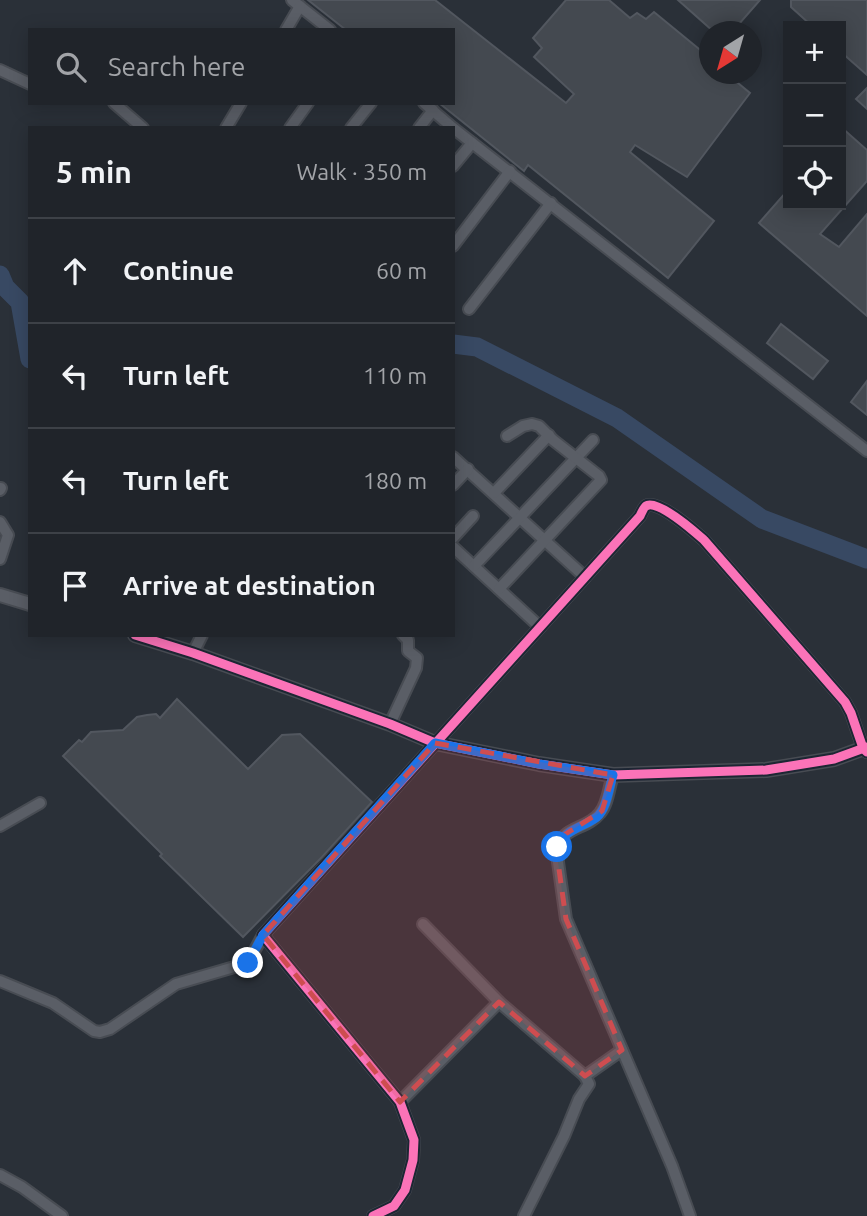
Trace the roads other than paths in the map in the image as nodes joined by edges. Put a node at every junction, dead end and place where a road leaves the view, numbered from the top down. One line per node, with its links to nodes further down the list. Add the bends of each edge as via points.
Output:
1 (296, 3): 2 (street); 3 (street)
2 (287, 28)
3 (327, 28)
4 (0, 69): 5 (street)
5 (28, 83)
6 (116, 105): 11 (street)
7 (240, 105): 12 (street)
8 (307, 105): 13 (street)
9 (369, 105): 14 (street)
10 (428, 107): 15 (street); 16 (street)
11 (141, 126)
12 (227, 126)
13 (291, 126)
14 (353, 126)
15 (420, 126)
16 (451, 126)
17 (455, 130): 18 (street)
18 (472, 144): 19 (street); 20 (street)
19 (455, 164)
20 (510, 171): 21 (street); 22 (street)
21 (551, 203): 23 (street); 27 (street)
22 (455, 243)
23 (470, 309)
24 (549, 435): 25 (street, via 532,424); 29 (street); 32 (street)
25 (507, 436)
26 (593, 440): 29 (street)
27 (867, 451)
28 (455, 459): 30 (street)
29 (575, 459): 34 (street); 37 (street, via 601,480)
30 (468, 469): 31 (street); 32 (street)
31 (455, 483)
32 (494, 493): 34 (street)
33 (473, 516): 36 (street)
34 (520, 517): 37 (street); 40 (street)
35 (0, 522): 39 (street, via 8,537)
36 (455, 536)
37 (545, 540): 41 (street); 42 (street)
38 (455, 549): 40 (street)
39 (0, 559)
40 (474, 566): 42 (street)
41 (585, 577): 45 (street); 52 (street, via 646,505 656,505 704,540 845,702)
42 (499, 589): 45 (street)
43 (0, 595): 44 (street)
44 (28, 603)
45 (540, 627): 51 (street)
46 (141, 637): 49 (street)
47 (201, 637): 49 (street)
48 (405, 637): 50 (street, via 408,651 417,658 416,668)
49 (193, 653): 50 (street)
50 (390, 724): 51 (street)
51 (435, 743): 53 (street); 57 (street)
52 (866, 749): 53 (street, via 766,770)
53 (613, 775): 60 (street, via 602,811 564,835 556,855 566,919)
54 (40, 803): 55 (street)
55 (0, 826)
56 (423, 924): 59 (street)
57 (263, 935): 58 (street, via 248,963 176,984 100,1032 53,1003); 62 (street)
58 (0, 981)
59 (499, 1002): 61 (street); 62 (street)
60 (622, 1050): 61 (street); 67 (street)
61 (585, 1076): 66 (street, via 589,1084)
62 (400, 1102): 65 (street, via 414,1140 413,1160 405,1190 394,1206)
63 (0, 1175): 64 (street)
64 (62, 1216)
65 (373, 1216)
66 (524, 1216)
67 (690, 1216)

